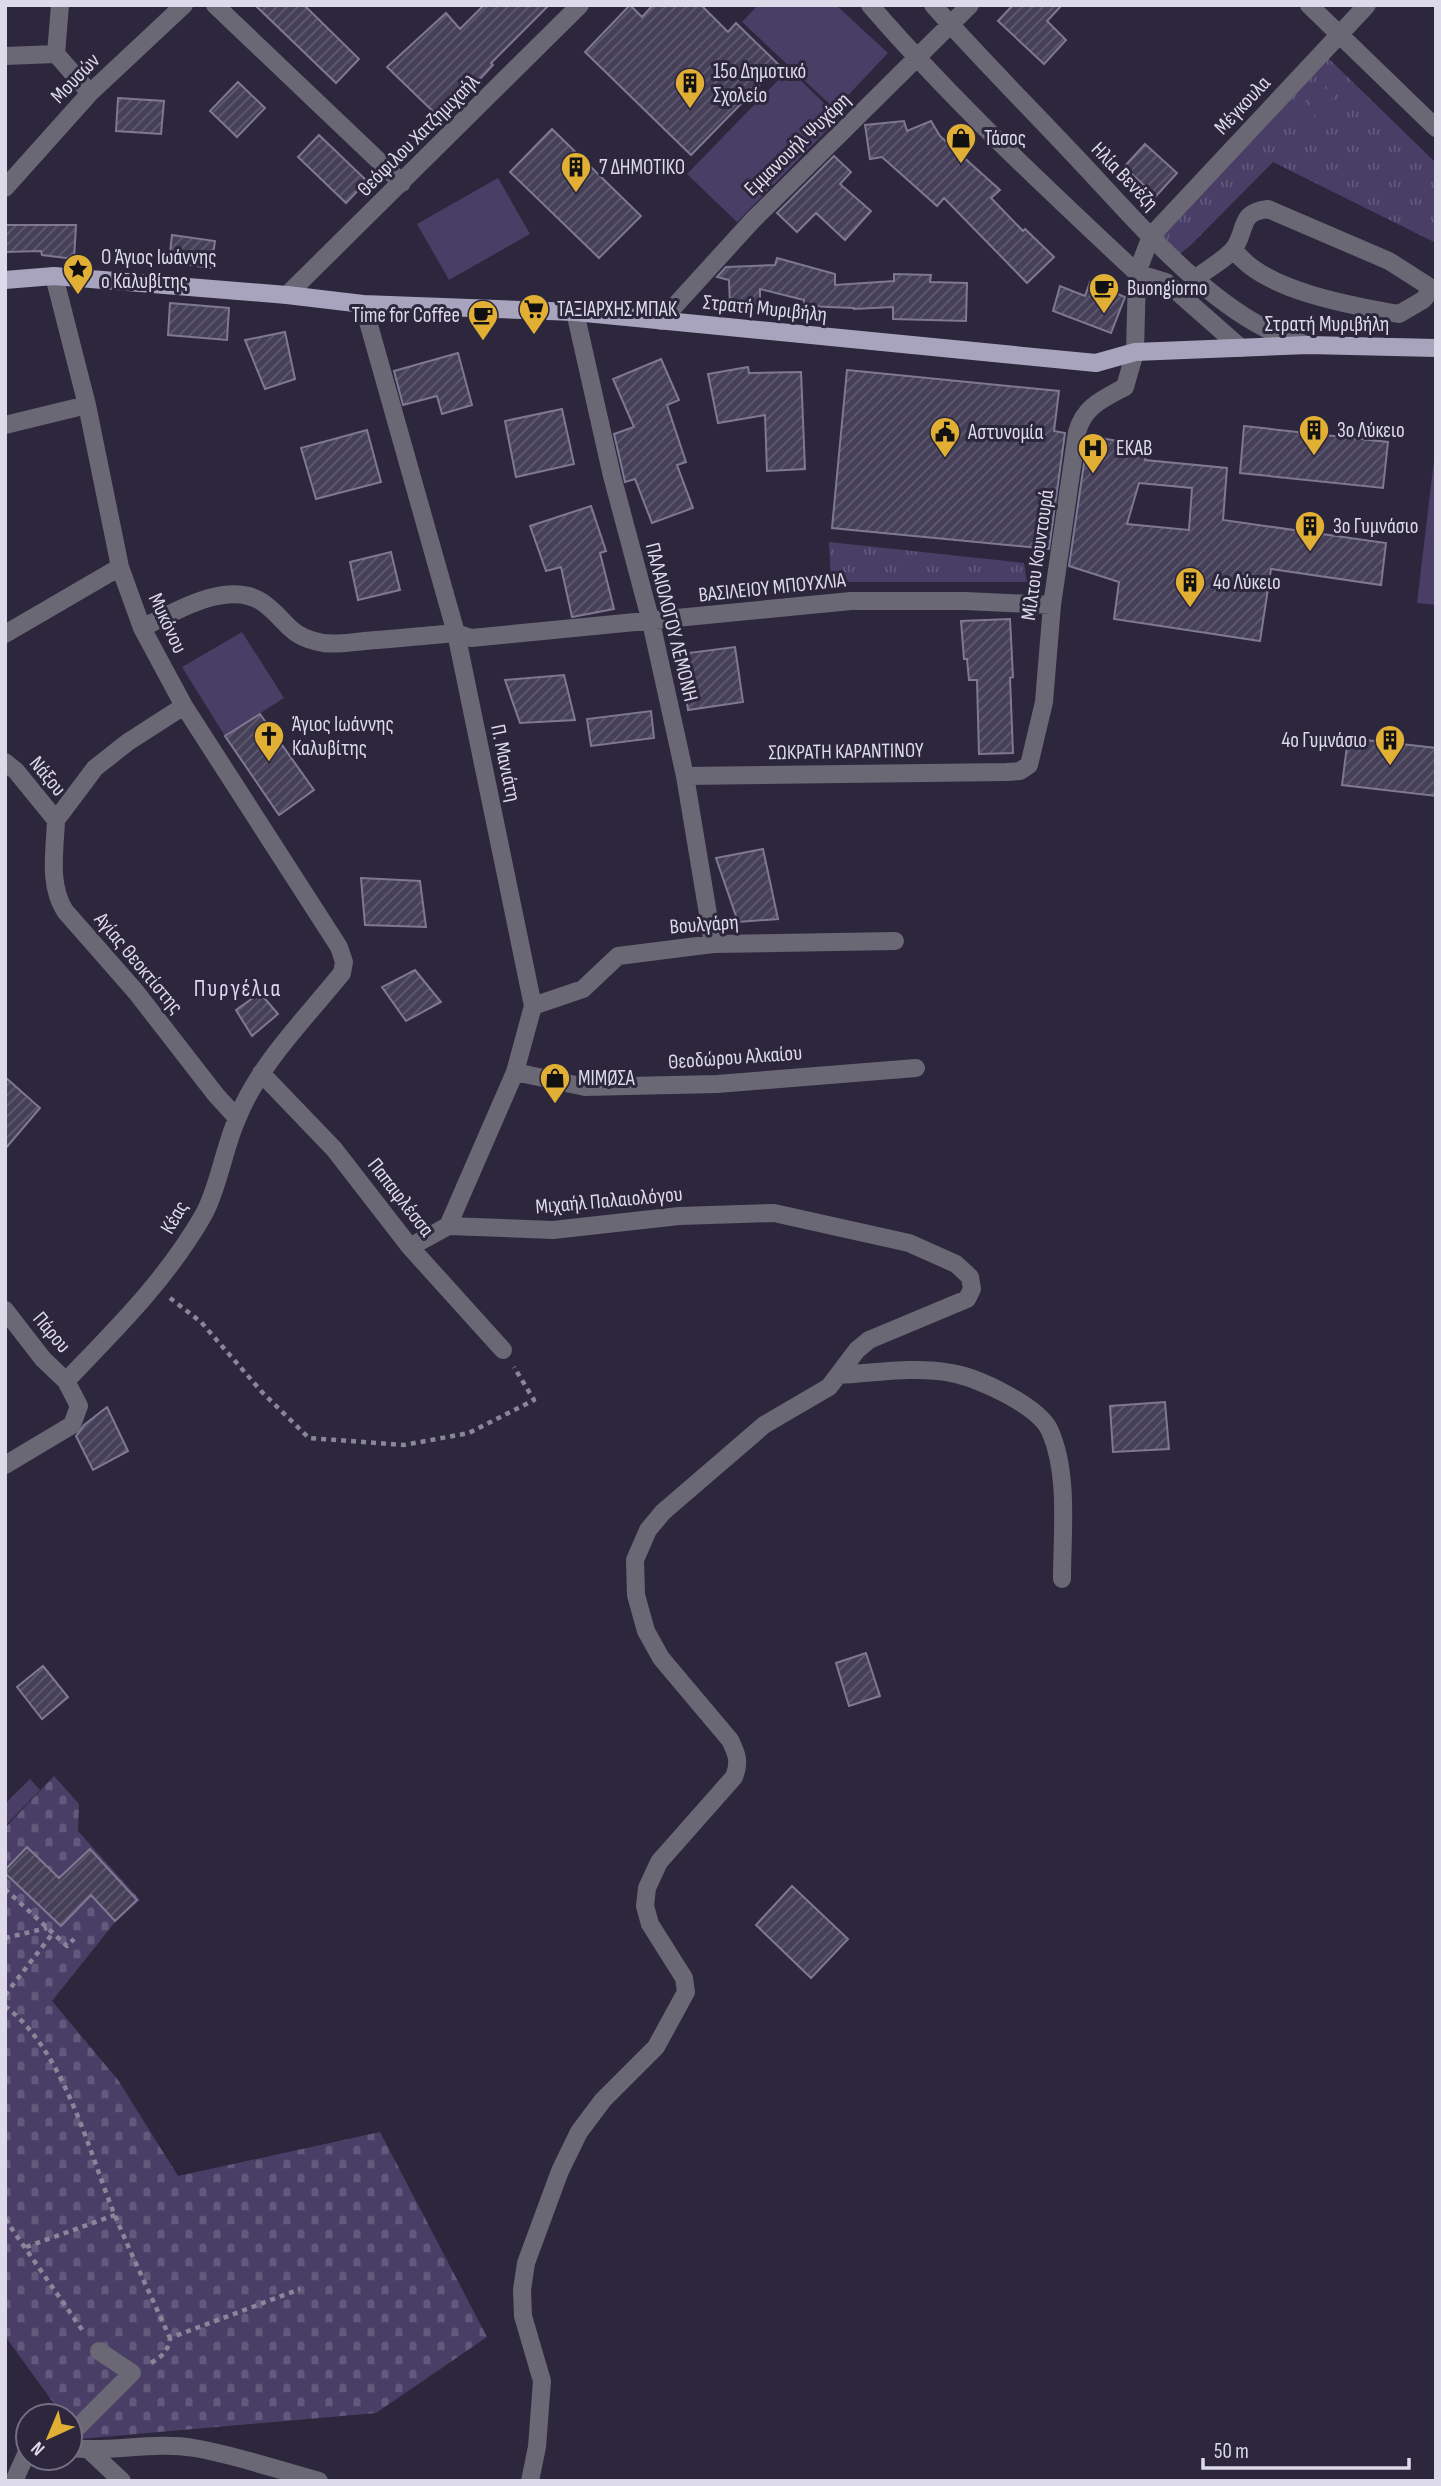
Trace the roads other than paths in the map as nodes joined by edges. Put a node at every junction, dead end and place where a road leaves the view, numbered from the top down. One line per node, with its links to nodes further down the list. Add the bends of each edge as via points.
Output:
1 (60, 5): 12 (street)
2 (184, 5): 15 (street, Μουσών)
3 (215, 5): 17 (street)
4 (580, 5): 17 (street, Θεόφιλου Χατζημιχαήλ)
5 (870, 5): 14 (street)
6 (933, 5): 10 (street, Ηλία Βενέζη)
7 (970, 5): 10 (street, Εμμανουήλ Ψυχάρη)
8 (1309, 5): 11 (street)
9 (1367, 5): 11 (street, Μέγκουλα)
10 (950, 25): 14 (street, Εμμανουήλ Ψυχάρη); 19 (street, Ηλία Βενέζη)
11 (1340, 34): 16 (street); 19 (street, Μέγκουλα)
12 (56, 54): 13 (street); 15 (street)
13 (5, 56)
14 (916, 59): 21 (street); 29 (street, Εμμανουήλ Ψυχάρη, via 751,221)
15 (90, 93): 18 (street, Μουσών)
16 (1436, 128)
17 (402, 183): 26 (street, Θεόφιλου Χατζημιχαήλ)
18 (5, 188)
19 (1151, 236): 21 (street); 23 (street, Ηλία Βενέζη)
20 (1234, 248): 23 (street); 25 (street, via 1248,265 1286,286 1348,305 1399,314); 25 (street, via 1246,218 1268,209 1389,261)
21 (1138, 273): 31 (street, via 1166,282); 33 (street)
22 (54, 276): 24 (main road, Στρατή Μυριβήλη); 26 (main road, Στρατή Μυριβήλη); 34 (street, Μυκόνου)
23 (1196, 278): 30 (street, Ηλία Βενέζη, via 1257,325)
24 (5, 280)
25 (1434, 289)
26 (287, 295): 27 (main road, Στρατή Μυριβήλη)
27 (363, 304): 28 (main road, Στρατή Μυριβήλη); 40 (street, Π. Μανιάτη)
28 (575, 312): 29 (main road, Στρατή Μυριβήλη); 38 (street, ΠΑΛΑΙΟΛΟΓΟΥ ΛΕΜΟΝΗ)
29 (661, 321): 33 (main road, Στρατή Μυριβήλη, via 1096,363)
30 (1308, 345): 31 (main road, Στρατή Μυριβήλη); 32 (main road, Στρατή Μυριβήλη)
31 (1241, 348): 33 (main road, Στρατή Μυριβήλη)
32 (1436, 348)
33 (1135, 352): 37 (street, Μίλτου Κουντουρά, via 1125,387 1089,408 1081,419)
34 (86, 405): 35 (street); 36 (street, Μυκόνου)
35 (5, 425)
36 (120, 567): 39 (street, Μυκόνου); 41 (street)
37 (1052, 605): 38 (street, ΒΑΣΙΛΕΙΟΥ ΜΠΟΥΧΛΙΑ, via 851,601); 44 (street, Μίλτου Κουντουρά, via 1044,702 1033,751 1029,765)
38 (651, 622): 40 (street, ΒΑΣΙΛΕΙΟΥ ΜΠΟΥΧΛΙΑ, via 471,638); 45 (street, ΠΑΛΑΙΟΛΟΓΟΥ ΛΕΜΟΝΗ)
39 (142, 628): 40 (street, ΒΑΣΙΛΕΙΟΥ ΜΠΟΥΧΛΙΑ, via 205,599 236,593 261,602 303,638 327,644); 42 (street, Μυκόνου)
40 (456, 633): 50 (street, Π. Μανιάτη)
41 (5, 634)
42 (184, 706): 46 (street, via 95,768); 49 (street, Μυκόνου)
43 (5, 762): 46 (street, Νάξου)
44 (1007, 772): 45 (street, ΣΩΚΡΑΤΗ ΚΑΡΑΝΤΙΝΟΥ)
45 (685, 776): 48 (street, ΠΑΛΑΙΟΛΟΓΟΥ ΛΕΜΟΝΗ)
46 (55, 820): 54 (street, Αγίας Θεοκτίστης, via 53,884 57,898)
47 (895, 941): 48 (street, Βουλγάρη)
48 (713, 944): 50 (street, Βουλγάρη, via 618,956 583,989)
49 (340, 947): 53 (street, Κέας, via 342,973)
50 (533, 1006): 52 (street, Π. Μανιάτη)
51 (916, 1068): 52 (street, Θεοδώρου Αλκαίου, via 717,1084 586,1087)
52 (515, 1072): 55 (street, Π. Μανιάτη)
53 (261, 1073): 54 (street, Κέας); 56 (street, Παπαφλέσσα, via 334,1149)
54 (237, 1118): 60 (street, Κέας, via 206,1211 174,1262)
55 (448, 1226): 56 (street); 59 (street, Μιχαήλ Παλαιολόγου, via 553,1230 679,1216 774,1213 909,1243 956,1264 970,1277 972,1289 967,1299 869,1340)
56 (410, 1247): 58 (street, Παπαφλέσσα)
57 (5, 1310): 60 (street, Πάρου)
58 (503, 1350)
59 (839, 1375): 62 (street, via 953,1373 1009,1395 1037,1414 1050,1429 1061,1470); 69 (street, via 817,1395 764,1425 663,1512 648,1530 635,1560 636,1595 646,1631 661,1658 730,1740 739,1766 659,1862 647,1888 650,1924 684,1978 685,1992 656,2047 603,2100 579,2132 526,2263 523,2316 542,2381)
60 (66, 1381): 61 (street, via 79,1406 72,1424)
61 (5, 1465)
62 (1062, 1579)
63 (99, 2351): 64 (street, via 132,2373)
64 (84, 2427)
65 (84, 2447): 66 (street)
66 (89, 2450): 67 (street); 68 (street, via 192,2448)
67 (122, 2481)
68 (319, 2481)
69 (530, 2481)

